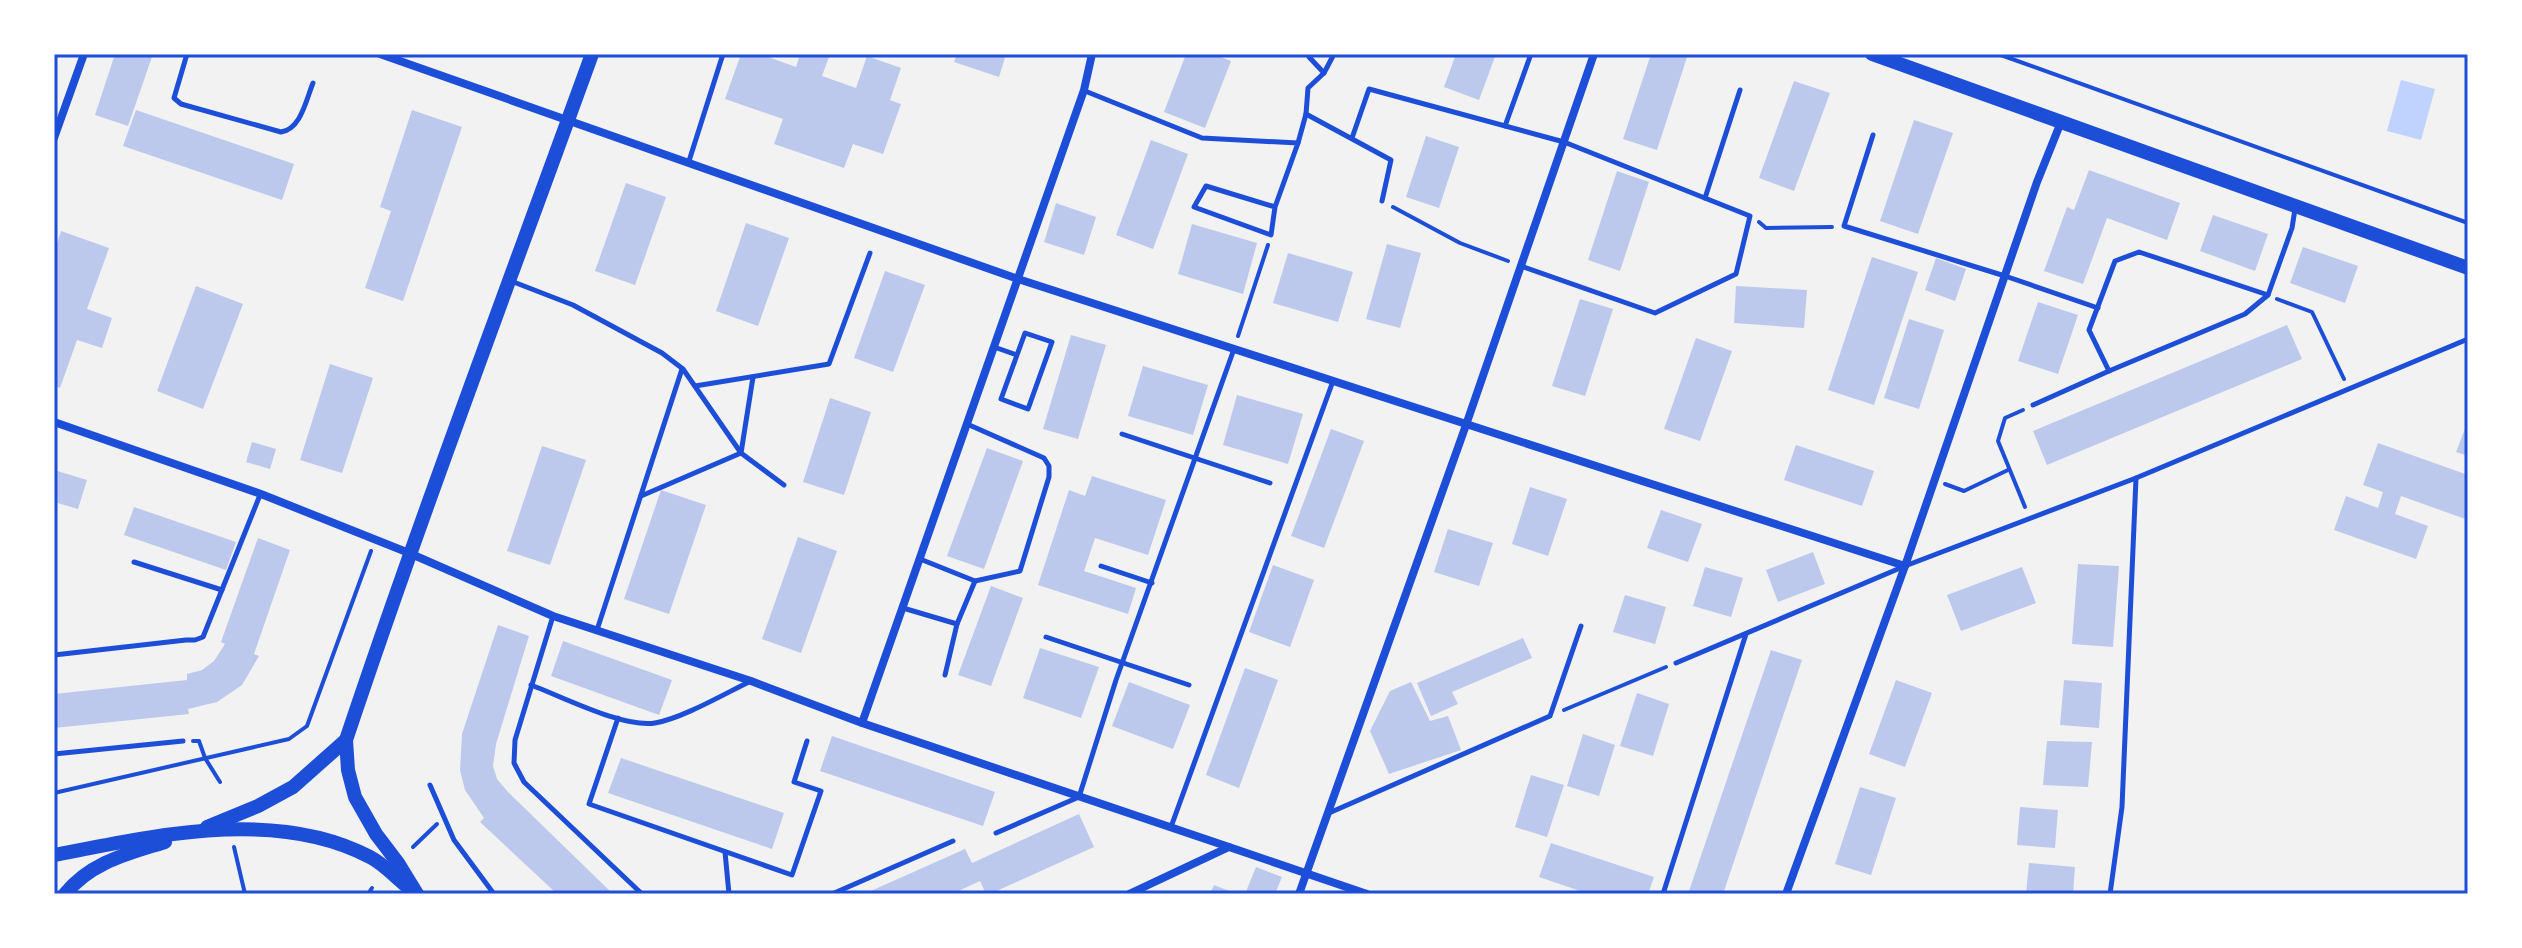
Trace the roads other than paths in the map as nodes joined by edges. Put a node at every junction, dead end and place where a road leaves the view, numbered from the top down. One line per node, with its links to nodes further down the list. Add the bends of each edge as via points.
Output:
1 (84, 54): 21 (street)
2 (187, 54): 13 (lane, via 174,98 181,104 281,132 296,124)
3 (380, 54): 17 (street)
4 (592, 54): 17 (main road)
5 (723, 54): 25 (lane)
6 (1092, 54): 14 (street)
7 (1309, 54): 12 (lane)
8 (1334, 54): 12 (lane)
9 (1531, 54): 19 (lane)
10 (1594, 54): 23 (street)
11 (1872, 54): 18 (main road)
12 (1324, 73): 16 (lane, via 1308,88)
13 (313, 83)
14 (1084, 90): 24 (lane, via 1202,138); 34 (street)
15 (1740, 90): 26 (lane)
16 (1306, 114): 22 (lane); 24 (lane)
17 (568, 119): 25 (street); 35 (main road)
18 (2061, 122): 28 (main road); 33 (street)
19 (1505, 126): 22 (lane, via 1369,89); 23 (lane)
20 (1873, 135): 33 (lane, via 1844,226)
21 (54, 138)
22 (1352, 138): 27 (lane, via 1391,160)
23 (1564, 142): 26 (lane); 31 (street)
24 (1298, 143): 29 (lane)
25 (689, 161): 34 (street)
26 (1705, 198): 31 (lane, via 1750,216 1736,274 1655,313)
27 (1382, 201)
28 (2296, 206): 32 (main road); 36 (lane)
29 (1275, 207): 29 (lane, via 1271,235 1194,207 1206,186)
30 (870, 253): 44 (lane, via 829,364)
31 (1521, 266): 50 (street)
32 (2468, 268)
33 (2005, 276): 37 (lane); 63 (street)
34 (1018, 279): 39 (street); 40 (street)
35 (511, 281): 42 (lane, via 573,305); 59 (main road)
36 (2268, 295): 37 (lane, via 2139,252 2115,261); 43 (lane, via 2245,314)
37 (2098, 308): 43 (lane, via 2089,330)
38 (2468, 339): 54 (lane)
39 (994, 347): 41 (lane); 49 (street)
40 (1234, 349): 45 (street); 53 (lane)
41 (1017, 355): 41 (lane, via 1025,333 1052,342 1028,409 1001,399)
42 (683, 369): 46 (lane); 58 (lane)
43 (2109, 371): 47 (lane)
44 (753, 377): 46 (lane); 52 (lane)
45 (1333, 381): 50 (street); 90 (lane)
46 (695, 386): 52 (lane)
47 (2033, 405)
48 (54, 422): 57 (street)
49 (966, 424): 60 (street); 64 (lane, via 1039,455 1050,471 1020,571)
50 (1466, 425): 63 (street); 89 (street)
51 (1122, 434): 53 (lane)
52 (741, 453): 56 (lane); 58 (lane)
53 (1196, 460): 55 (lane); 65 (lane)
54 (2136, 478): 63 (lane); 109 (lane, via 2122,807)
55 (1270, 483)
56 (784, 485)
57 (261, 494): 59 (street); 66 (lane)
58 (641, 496): 71 (lane)
59 (409, 553): 68 (street); 83 (main road)
60 (919, 559): 64 (lane); 67 (street)
61 (134, 562): 66 (lane)
62 (1101, 566): 65 (lane)
63 (1905, 566): 72 (lane); 108 (street)
64 (975, 581): 69 (lane)
65 (1152, 583): 75 (lane)
66 (222, 590): 74 (lane, via 203,637)
67 (902, 608): 69 (lane); 82 (street)
68 (553, 616): 71 (street); 79 (lane)
69 (957, 624): 77 (lane)
70 (1581, 626): 89 (lane, via 1550,716)
71 (597, 631): 78 (street)
72 (1747, 633): 76 (lane); 107 (lane)
73 (1046, 637): 75 (lane)
74 (54, 655)
75 (1123, 662): 80 (lane); 88 (lane)
76 (1676, 663)
77 (945, 675)
78 (751, 681): 81 (lane, via 668,719 640,723); 82 (street)
79 (531, 685): 81 (lane); 101 (lane, via 513,751 519,774)
80 (1189, 685)
81 (618, 718): 95 (lane, via 589,804)
82 (862, 723): 88 (street)
83 (346, 740): 91 (main road, via 293,787); 99 (main road, via 355,797)
84 (183, 741): 86 (lane)
85 (807, 741): 95 (lane, via 794,782 821,791 792,875)
86 (54, 754)
87 (430, 785): 100 (lane, via 454,840)
88 (1079, 797): 90 (street); 92 (lane)
89 (1329, 813): 97 (street)
90 (1171, 827): 94 (street)
91 (194, 832): 96 (main road); 98 (main road, via 90,869); 99 (main road, via 250,830 329,841 372,858)
92 (996, 833)
93 (953, 841): 103 (lane)
94 (1229, 847): 97 (street); 104 (street)
95 (725, 852): 102 (lane)
96 (54, 855)
97 (1306, 874): 105 (street); 106 (street)
98 (65, 894)
99 (416, 894)
100 (494, 894)
101 (642, 894)
102 (729, 894)
103 (832, 894)
104 (1129, 894)
105 (1299, 894)
106 (1367, 894)
107 (1663, 894)
108 (1786, 894)
109 (2110, 894)

